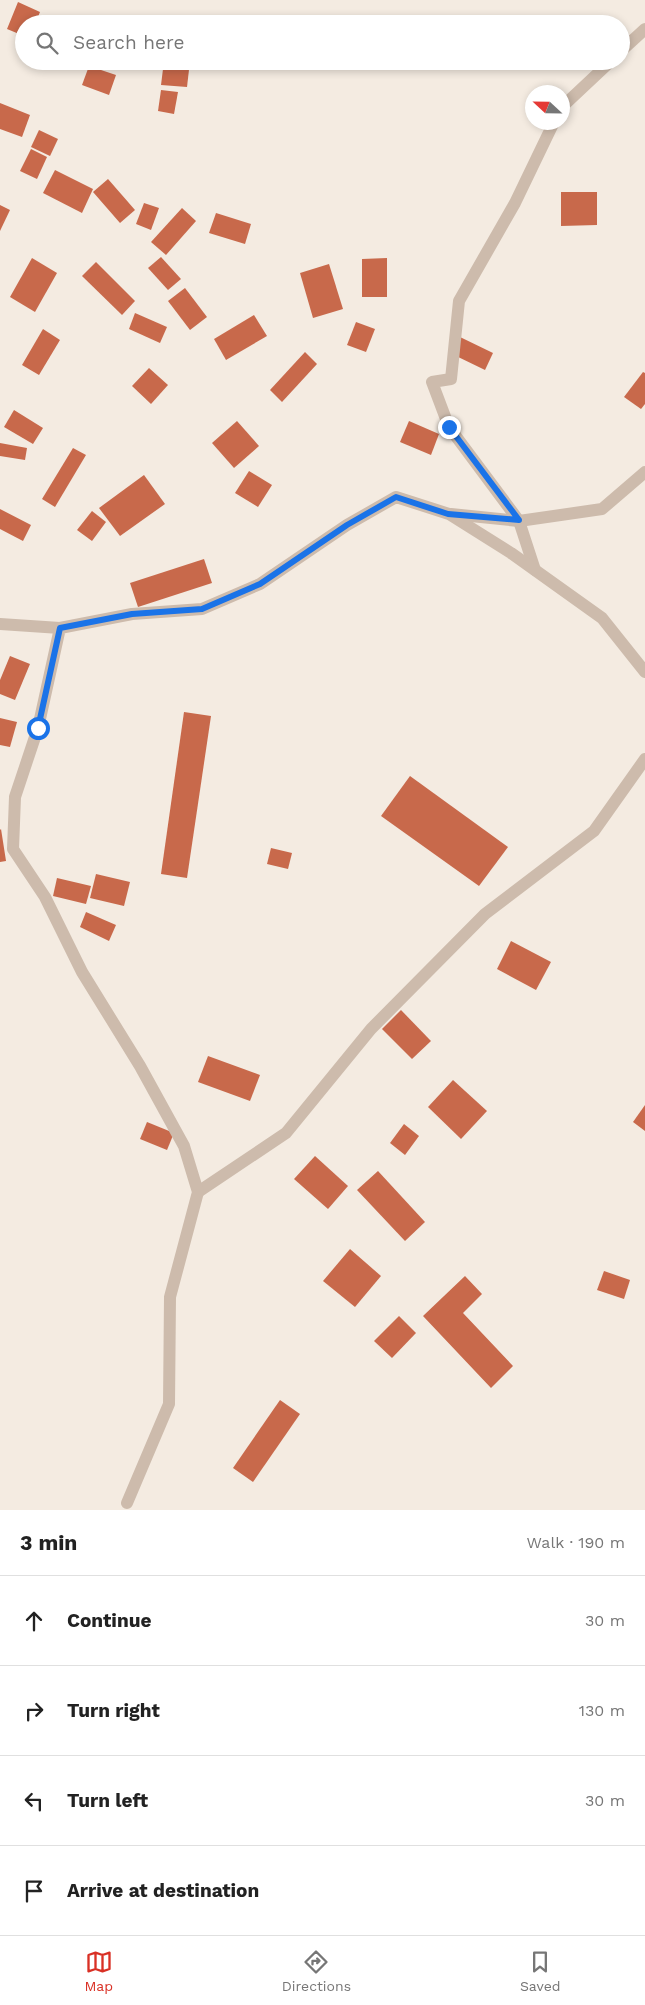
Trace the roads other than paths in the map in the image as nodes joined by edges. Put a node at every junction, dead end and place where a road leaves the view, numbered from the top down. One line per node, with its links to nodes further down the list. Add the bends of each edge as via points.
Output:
1 (645, 29): 2 (street)
2 (630, 43)
3 (601, 70): 4 (street)
4 (570, 99)
5 (550, 130): 8 (street, via 515,203 459,301 451,379 432,382 449,427)
6 (645, 472): 8 (street, via 602,509)
7 (448, 514): 8 (street); 9 (street); 11 (street, via 396,497 347,525 260,584 202,609 132,614)
8 (519, 520): 9 (street)
9 (535, 570): 12 (street, via 602,618)
10 (0, 624): 11 (street)
11 (60, 628): 14 (street, via 38,728 15,797 13,849 46,897 82,972 184,1146)
12 (645, 672)
13 (645, 759): 14 (street, via 594,832 485,914 371,1029 286,1132)
14 (198, 1192): 15 (street, via 170,1298 169,1404)
15 (127, 1503)

